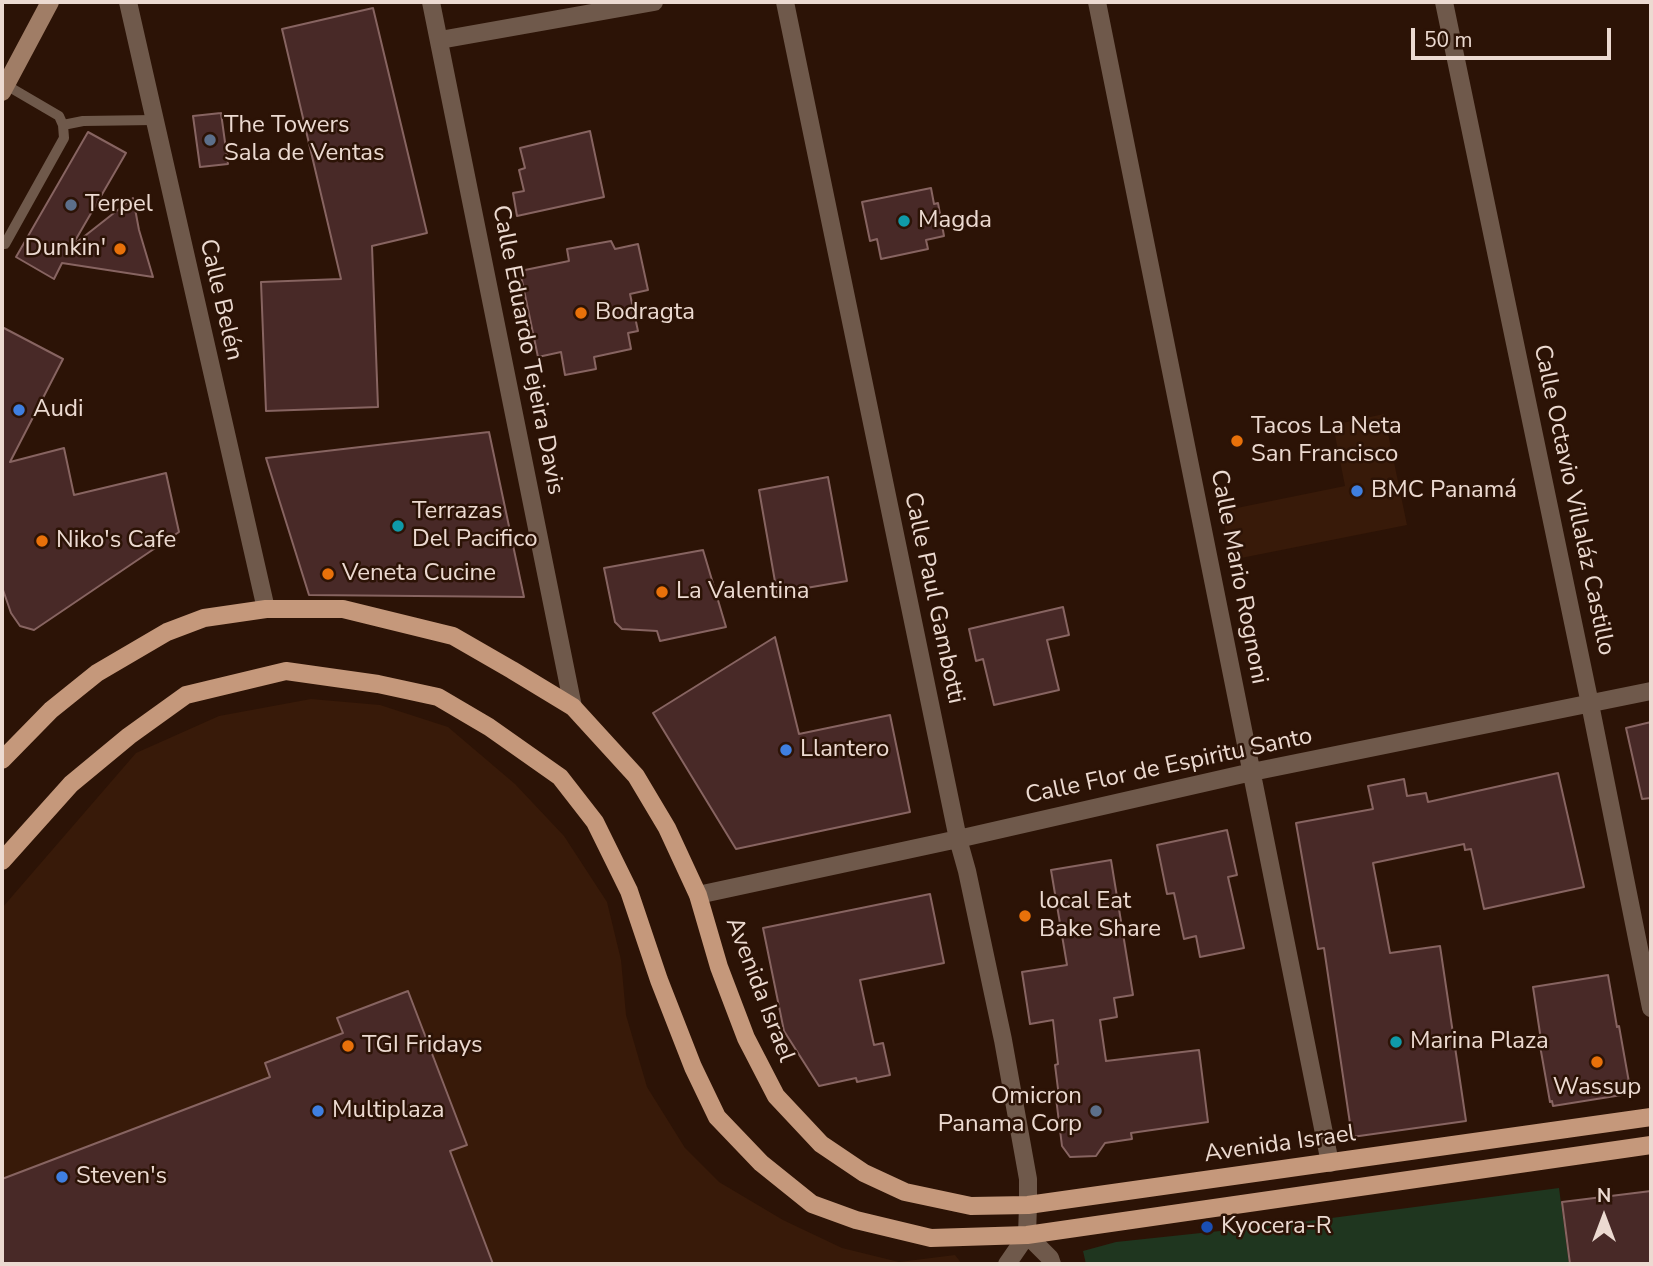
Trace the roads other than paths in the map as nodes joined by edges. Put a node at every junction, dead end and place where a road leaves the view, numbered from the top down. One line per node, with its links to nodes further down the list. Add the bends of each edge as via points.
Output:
1 (50, 2): 9 (main road)
2 (128, 2): 10 (street, Calle Belén)
3 (431, 2): 8 (street, Calle Eduardo Tejeira Davis)
4 (654, 2): 8 (street)
5 (785, 2): 19 (street, Calle Paul Gambotti)
6 (1097, 2): 18 (street, Calle Mario Rognoni)
7 (1444, 2): 15 (street, Calle Octavio Villaláz Castillo)
8 (440, 40): 16 (street, Calle Eduardo Tejeira Davis)
9 (4, 88): 11 (lane, via 58,116)
10 (154, 120): 11 (lane); 13 (street, Calle Belén)
11 (63, 125): 12 (lane, via 64,138)
12 (2, 244)
13 (266, 609): 16 (main road, Avenida Israel, via 343,609 453,636); 17 (main road, Avenida Israel, via 204,618 134,650 51,710)
14 (1651, 691): 15 (street, Calle Flor de Espiritu Santo)
15 (1590, 704): 18 (street, Calle Flor de Espiritu Santo); 22 (street, Calle Octavio Villaláz Castillo)
16 (573, 708): 21 (main road, Avenida Israel, via 636,776)
17 (2, 760)
18 (1252, 772): 19 (street, Calle Flor de Espiritu Santo); 25 (street, Calle Mario Rognoni)
19 (958, 839): 21 (street, Calle Flor de Espiritu Santo); 26 (street, Calle Paul Gambotti, via 1003,1040 1028,1179)
20 (2, 861): 27 (main road, via 71,784 186,695 286,671 438,697 560,777 595,822 629,891 659,980 717,1117 761,1163 812,1204 856,1220 930,1238)
21 (698, 895): 26 (main road, Avenida Israel, via 746,1038 776,1096 821,1144 864,1173 905,1192 971,1206)
22 (1651, 1008)
23 (1651, 1117): 25 (main road, Avenida Israel)
24 (1651, 1144): 27 (main road)
25 (1330, 1163): 26 (main road, Avenida Israel)
26 (1028, 1205): 27 (street, Calle Paul Gambotti)
27 (1027, 1236): 28 (street); 29 (street)
28 (1007, 1264)
29 (1052, 1264)

